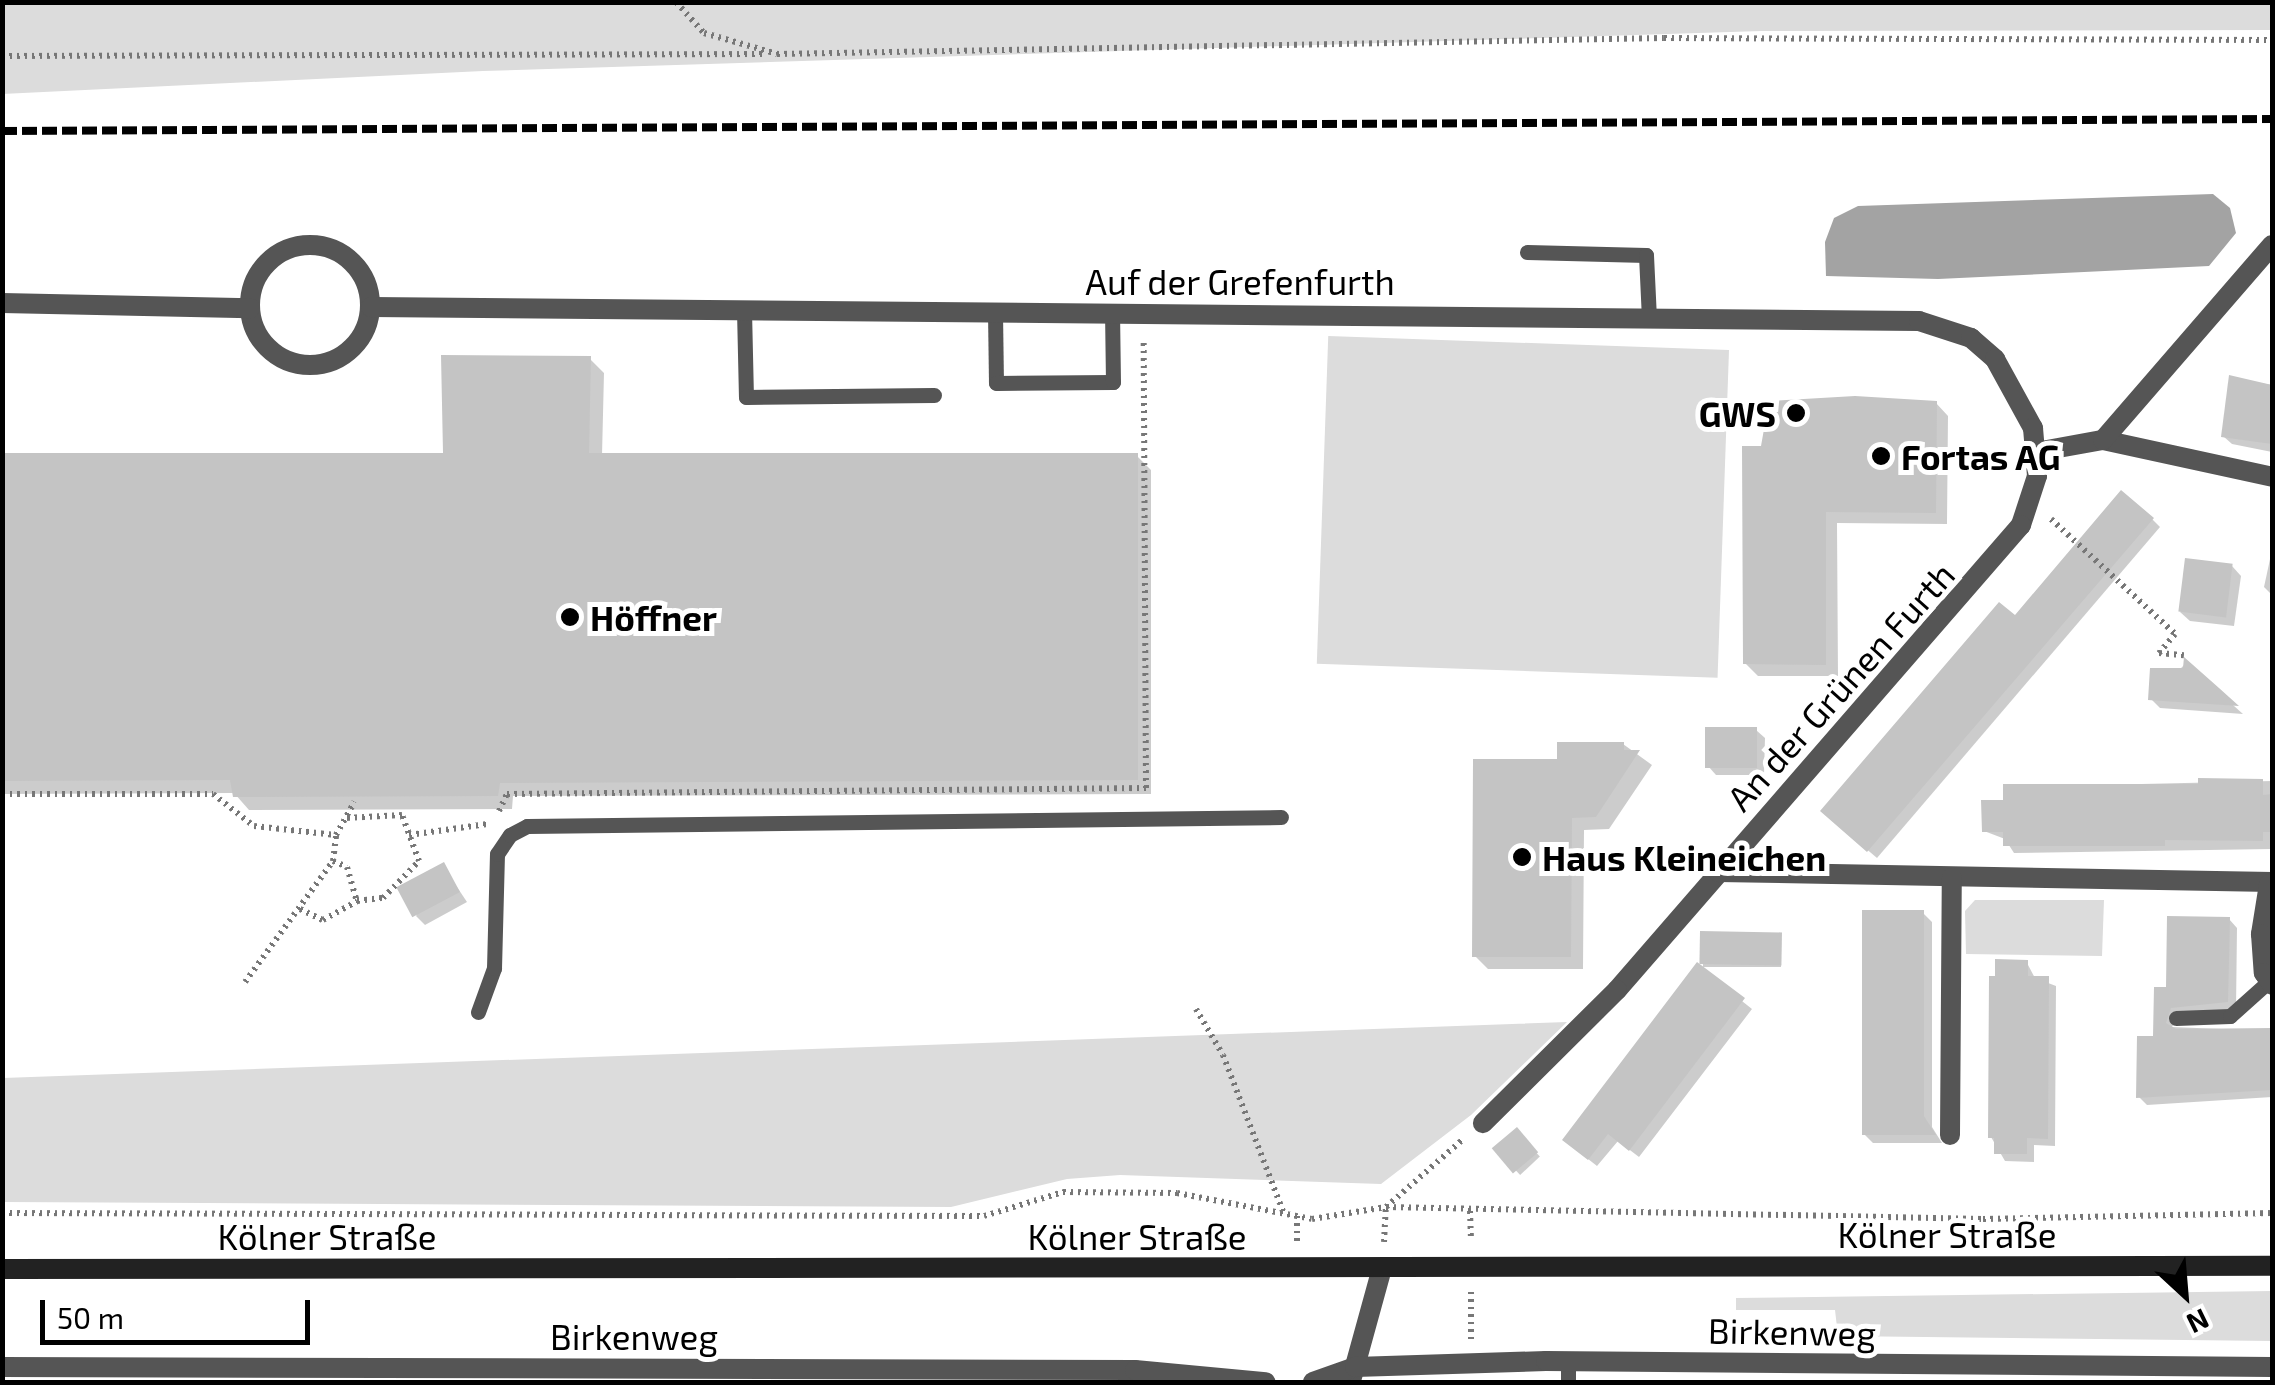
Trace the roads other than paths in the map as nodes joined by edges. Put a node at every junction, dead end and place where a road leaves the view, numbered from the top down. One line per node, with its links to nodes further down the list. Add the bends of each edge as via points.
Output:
1 (2272, 245): 11 (street)
2 (1527, 252): 9 (lane, via 1646,255)
3 (2, 304): 5 (street)
4 (371, 307): 5 (street, via 358,342 328,363 309,366 274,353 261,340); 5 (street, via 360,271 347,256 310,245 274,256 260,271); 6 (street, Auf der Grefenfurth)
5 (250, 308)
6 (744, 310): 7 (street, Auf der Grefenfurth); 10 (lane, via 746,397)
7 (994, 312): 8 (street, Auf der Grefenfurth); 8 (lane, via 996,383 1112,382)
8 (1112, 314): 9 (street, Auf der Grefenfurth)
9 (1650, 318): 12 (street, Auf der Grefenfurth, via 1919,321 1948,328 1995,359 2033,428)
10 (934, 395)
11 (2103, 440): 12 (street); 13 (street)
12 (2036, 452): 15 (street, An der Grünen Furth, via 2032,501 2004,551)
13 (2272, 477)
14 (1282, 817): 19 (lane, via 518,828 497,854 494,968)
15 (1718, 872): 16 (street); 21 (street, An der Grünen Furth, via 1543,1070)
16 (1952, 878): 17 (street); 22 (street)
17 (2270, 883): 18 (street, via 2260,907)
18 (2270, 984): 20 (lane, via 2230,1016)
19 (478, 1012)
20 (2176, 1018)
21 (1484, 1123)
22 (1950, 1135)
23 (2272, 1266): 25 (main road, Kölner Straße)
24 (2, 1268): 25 (main road, Kölner Straße)
25 (1382, 1268): 30 (street)
26 (2, 1367): 31 (street, Birkenweg, via 1136,1370)
27 (2272, 1367): 29 (street, Birkenweg)
28 (1568, 1372): 29 (street, Birkenweg); 30 (street, Birkenweg)
29 (1839, 1374)
30 (1353, 1375): 32 (street, Birkenweg)
31 (1264, 1382)
32 (1313, 1382)

